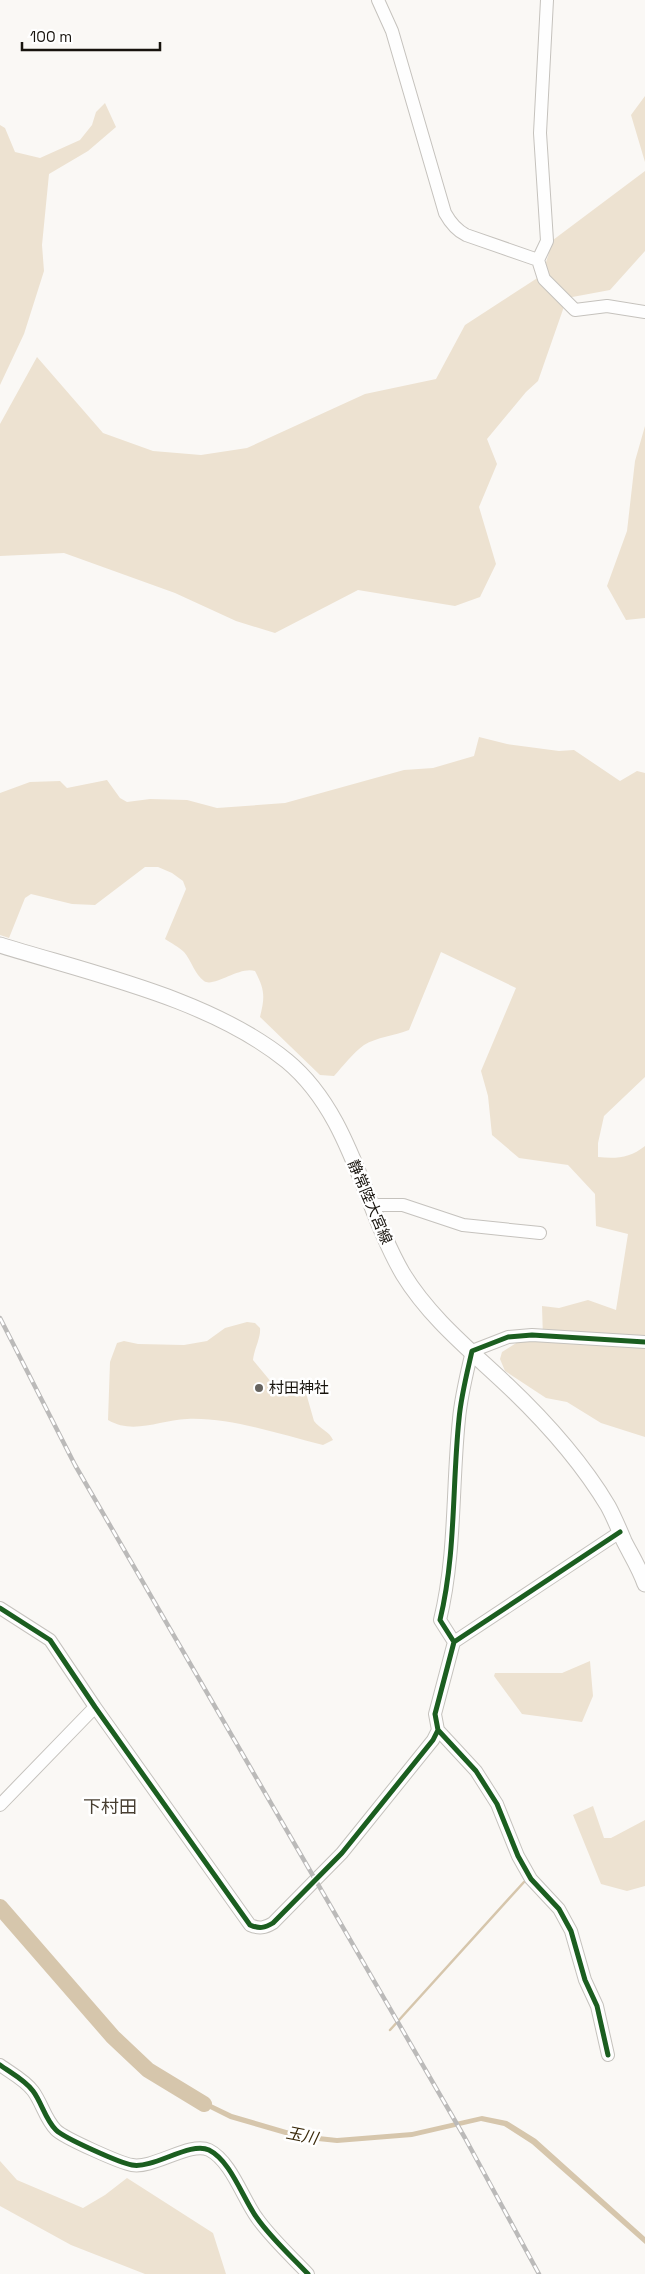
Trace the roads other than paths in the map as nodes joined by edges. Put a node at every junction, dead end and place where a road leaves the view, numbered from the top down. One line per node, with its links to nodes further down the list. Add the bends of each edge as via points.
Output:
1 (378, 0): 3 (street, via 392,31 450,222 466,235)
2 (548, 0): 3 (street, via 540,133 546,241)
3 (538, 260): 4 (street, via 544,279 575,310 607,306)
4 (645, 312)
5 (0, 945): 6 (main road, 静常陸大宮線, via 171,998 256,1040 288,1062 315,1091 334,1120)
6 (373, 1205): 7 (street, via 403,1205 463,1225); 9 (main road, 静常陸大宮線, via 390,1248 412,1286 442,1326)
7 (540, 1233)
8 (645, 1342): 9 (street, via 532,1335 508,1337)
9 (472, 1351): 10 (main road, 静常陸大宮線, via 554,1432 598,1492); 13 (street, via 458,1418 454,1523 440,1620)
10 (620, 1532): 11 (main road, 静常陸大宮線); 13 (street)
11 (645, 1584)
12 (0, 1608): 14 (street, via 50,1640)
13 (454, 1642): 15 (street, via 435,1714)
14 (95, 1707): 15 (street, via 250,1925 257,1928 273,1923 342,1854); 16 (street)
15 (438, 1730): 17 (street, via 476,1770 497,1804 531,1879 559,1909 571,1931 585,1980 597,2006)
16 (0, 1805)
17 (608, 2055)
18 (0, 2065): 19 (street, via 33,2090 57,2132 120,2161 141,2166 196,2148 207,2149 216,2155 257,2218)
19 (308, 2274)

